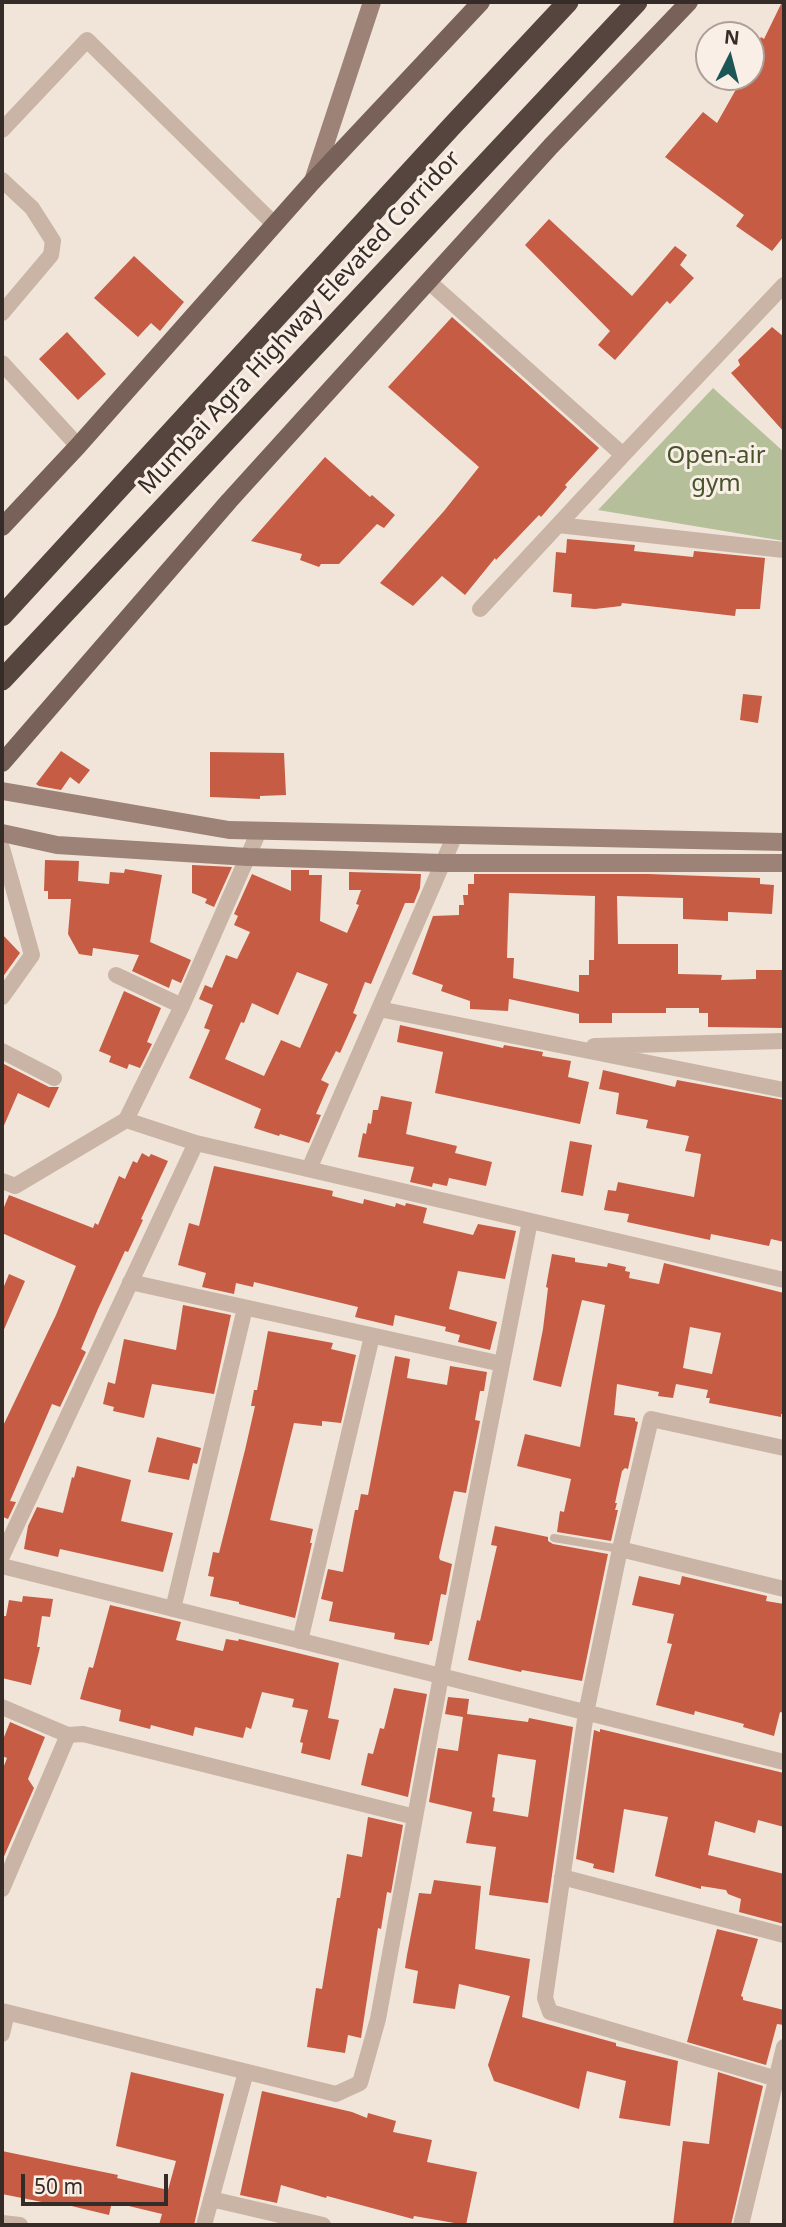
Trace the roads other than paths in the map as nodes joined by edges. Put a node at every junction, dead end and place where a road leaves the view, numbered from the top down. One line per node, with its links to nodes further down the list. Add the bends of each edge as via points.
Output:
1 (372, 2): 8 (street)
2 (481, 2): 8 (main road)
3 (568, 2): 20 (highway, Mumbai Agra Highway Elevated Corridor)
4 (637, 2): 21 (highway, Mumbai Agra Highway Elevated Corridor)
5 (690, 2): 10 (main road)
6 (2, 130): 9 (street, via 87,40)
7 (2, 180): 12 (street, via 32,208 52,241 51,255)
8 (313, 181): 9 (main road)
9 (274, 224): 14 (main road)
10 (428, 281): 15 (street); 22 (main road)
11 (784, 285): 15 (street)
12 (2, 313)
13 (2, 363): 14 (street)
14 (78, 446): 17 (main road)
15 (623, 455): 16 (street)
16 (558, 525): 18 (street); 19 (street)
17 (2, 527)
18 (784, 550)
19 (480, 609)
20 (2, 616)
21 (2, 680)
22 (2, 763)
23 (2, 791): 24 (street, via 229,830)
24 (259, 831): 26 (street); 29 (street)
25 (2, 833): 29 (street, via 57,845)
26 (455, 835): 27 (street); 30 (street)
27 (784, 842)
28 (2, 848): 33 (street, via 32,955)
29 (248, 857): 30 (street); 34 (street)
30 (443, 863): 31 (street); 35 (street)
31 (784, 863)
32 (116, 975): 34 (street)
33 (2, 997)
34 (182, 1006): 41 (street)
35 (379, 1009): 37 (street); 43 (street)
36 (784, 1041): 37 (street)
37 (565, 1046): 40 (street)
38 (2, 1051): 39 (street)
39 (54, 1078)
40 (784, 1090)
41 (126, 1120): 42 (street); 44 (street, via 15,1186)
42 (195, 1143): 43 (street); 47 (street)
43 (309, 1169): 45 (street)
44 (2, 1181)
45 (530, 1221): 46 (street); 50 (street)
46 (784, 1280)
47 (130, 1282): 48 (street); 54 (street)
48 (244, 1308): 49 (street); 57 (street)
49 (372, 1336): 50 (street); 58 (street)
50 (502, 1364): 59 (street)
51 (784, 1448): 53 (street, via 651,1419)
52 (554, 1538): 53 (lane)
53 (620, 1549): 56 (street); 61 (street)
54 (2, 1556)
55 (2, 1566): 57 (street)
56 (784, 1589)
57 (173, 1609): 58 (street)
58 (300, 1641): 59 (street)
59 (441, 1676): 61 (street); 64 (street)
60 (2, 1707): 62 (street)
61 (586, 1713): 63 (street); 65 (street)
62 (68, 1735): 64 (street, via 83,1734); 66 (street)
63 (784, 1762)
64 (415, 1817): 71 (street, via 378,2019 360,2083 336,2094)
65 (562, 1877): 67 (street); 72 (street, via 545,1998 550,2012)
66 (2, 1889)
67 (784, 1935)
68 (5, 2012): 69 (street); 71 (street)
69 (2, 2034)
70 (784, 2047): 72 (street)
71 (246, 2072): 73 (street)
72 (780, 2080): 78 (street)
73 (211, 2199): 76 (street); 77 (street)
74 (2, 2223): 75 (street)
75 (20, 2225)
76 (204, 2225)
77 (323, 2225)
78 (741, 2225)

